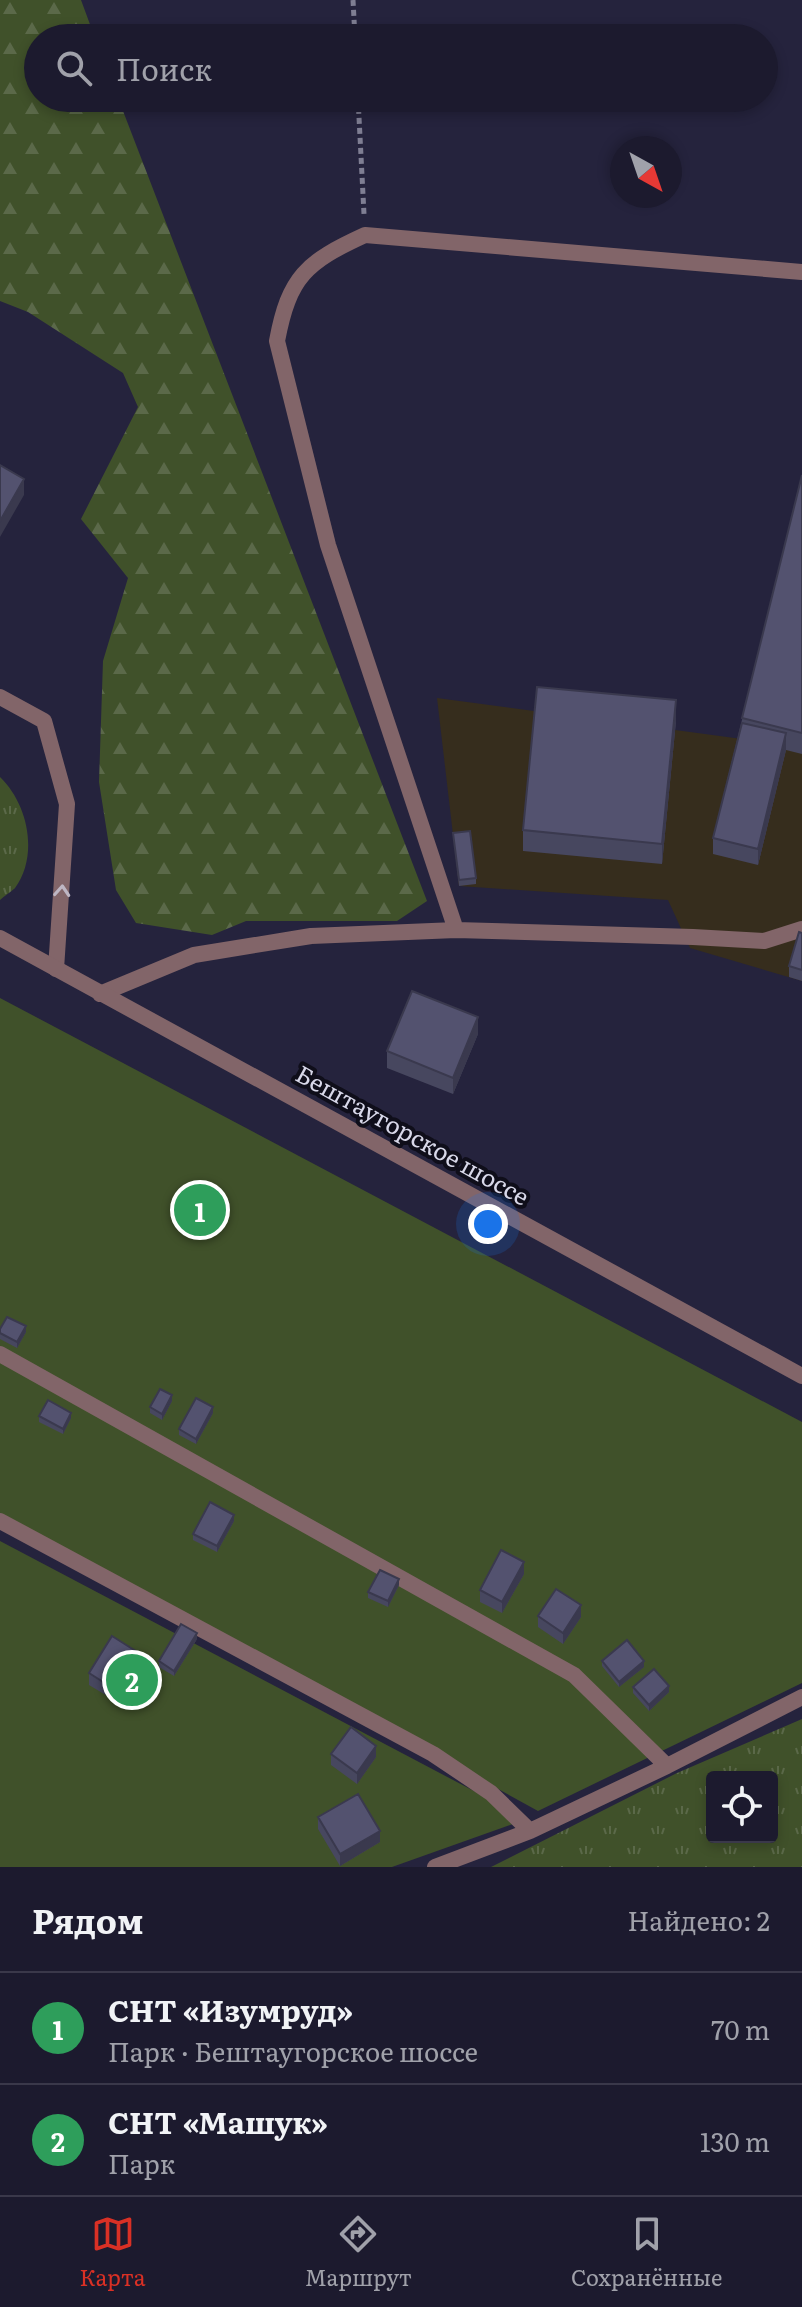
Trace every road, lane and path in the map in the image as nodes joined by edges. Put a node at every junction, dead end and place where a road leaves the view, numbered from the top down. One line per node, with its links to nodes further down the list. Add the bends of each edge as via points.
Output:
1 (353, 0): 2 (path)
2 (354, 24)
3 (359, 112): 4 (path)
4 (365, 235): 5 (street); 8 (street, via 329,252 297,279 283,308 277,341 328,545)
5 (802, 272)
6 (0, 697): 10 (street, one-way to 6, via 67,804 44,721)
7 (802, 929): 8 (street, via 764,941)
8 (456, 930): 11 (street, via 311,936 194,955)
9 (0, 938): 10 (street, Бештаугорское шоссе)
10 (56, 969): 11 (street, Бештаугорское шоссе)
11 (100, 994): 13 (street, Бештаугорское шоссе)
12 (0, 1354): 16 (street, via 574,1675)
13 (802, 1376)
14 (0, 1521): 17 (street, via 433,1754 491,1793)
15 (802, 1697): 16 (street)
16 (667, 1766): 17 (street)
17 (530, 1831): 18 (street)
18 (435, 1867)

